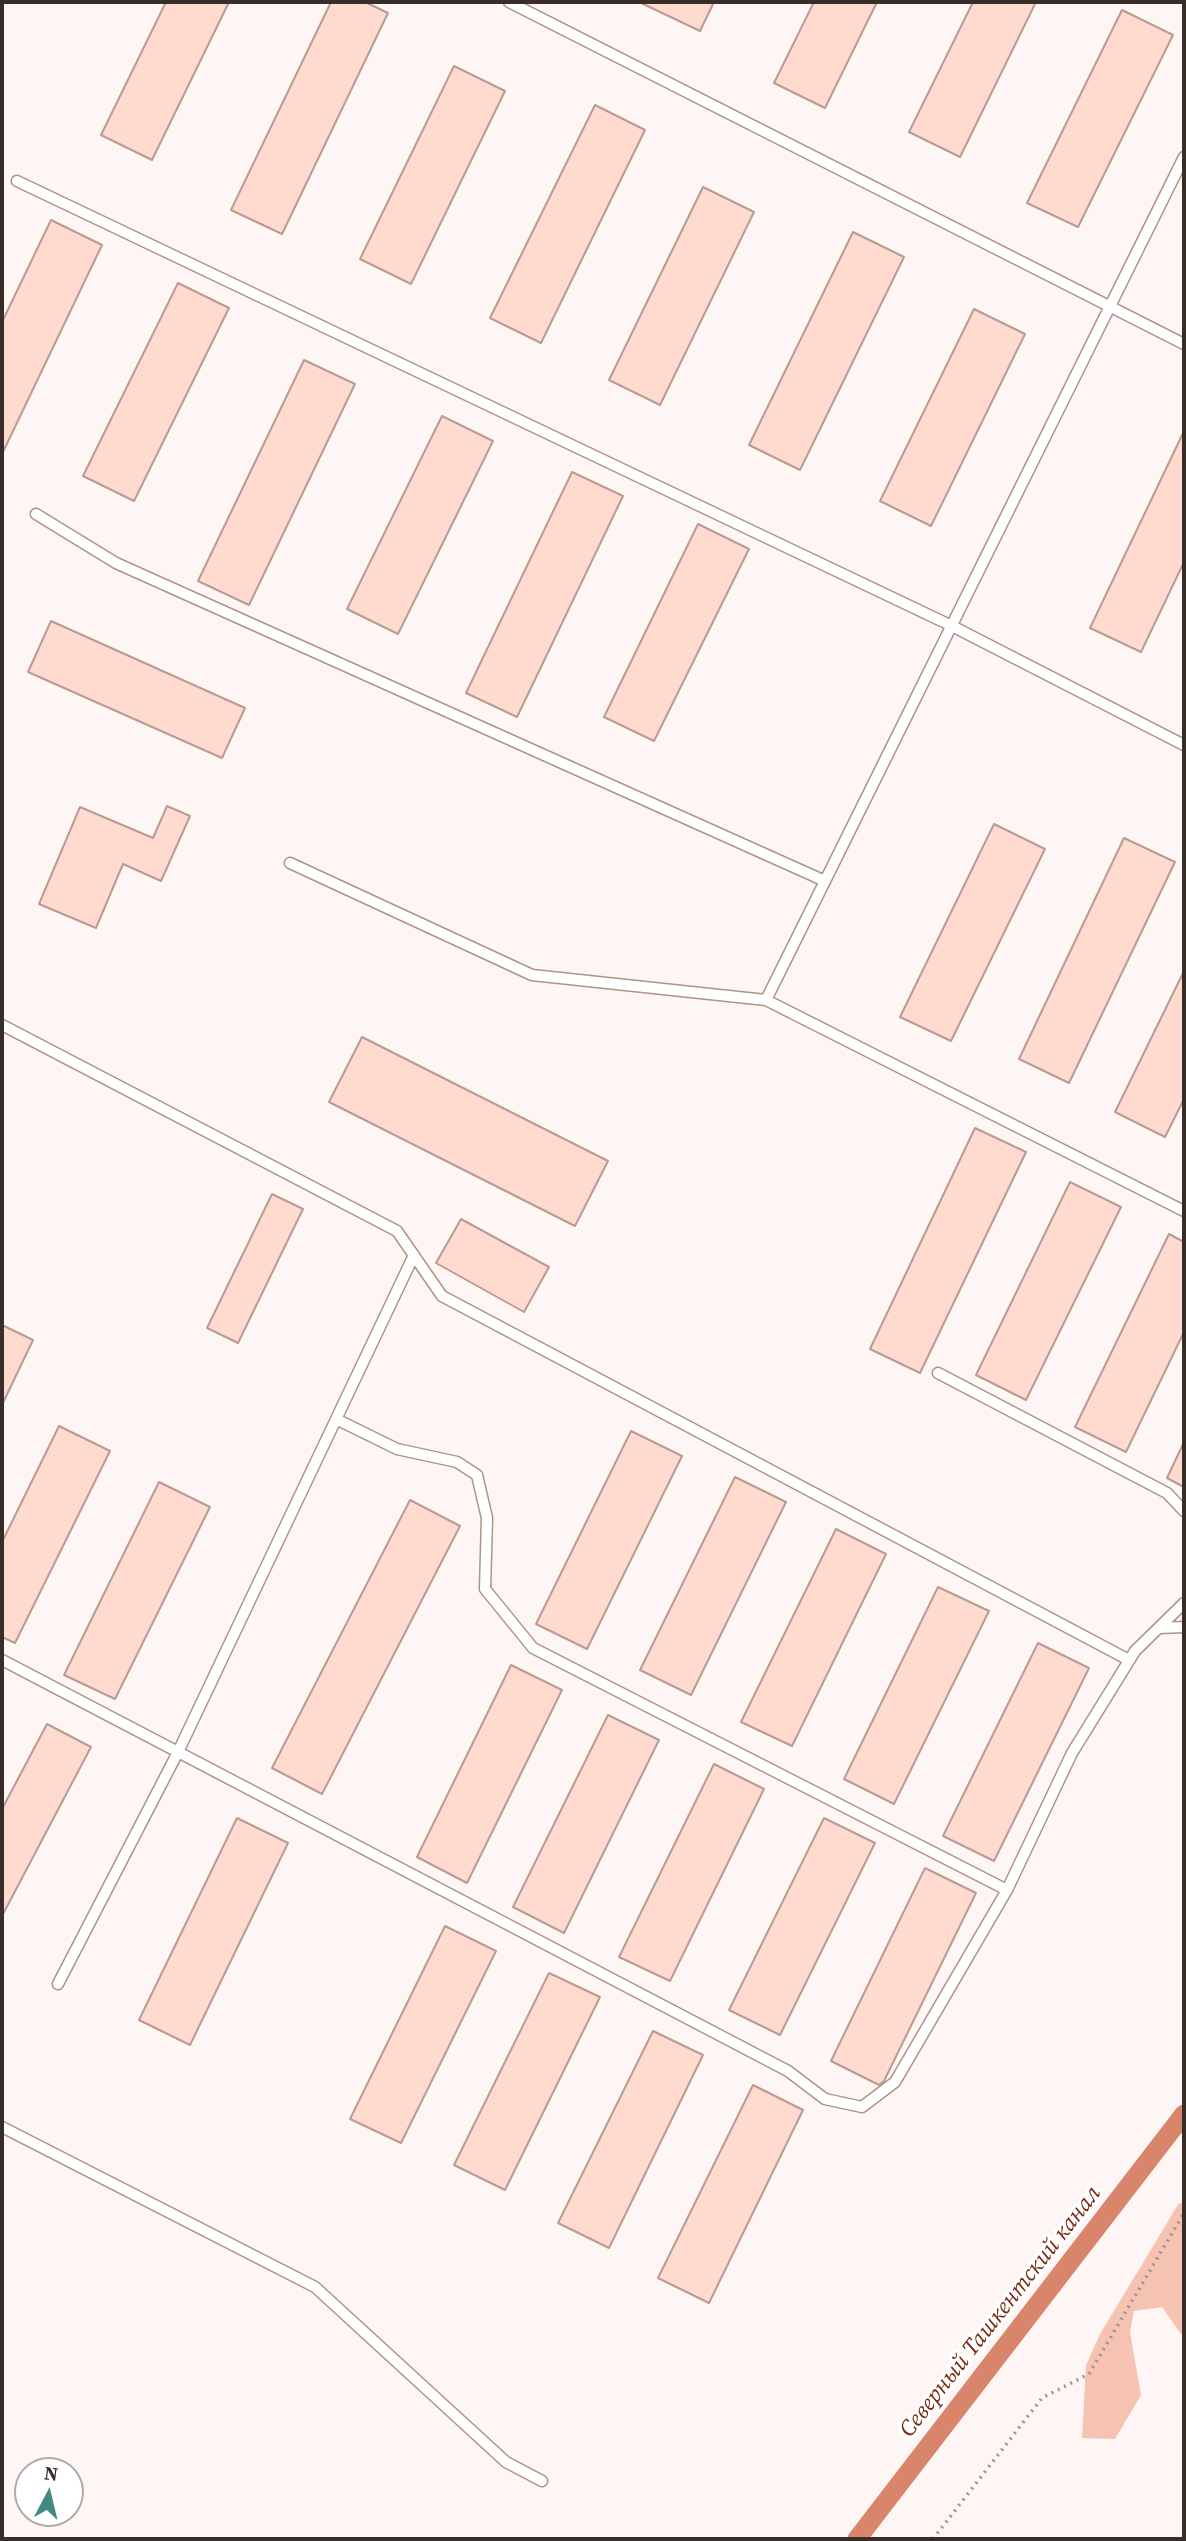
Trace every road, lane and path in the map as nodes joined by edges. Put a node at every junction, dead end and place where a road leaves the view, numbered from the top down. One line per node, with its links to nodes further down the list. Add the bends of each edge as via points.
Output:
1 (509, 2): 4 (lane)
2 (1184, 157): 4 (lane)
3 (17, 181): 7 (lane)
4 (1110, 307): 5 (lane); 7 (lane)
5 (1184, 344)
6 (36, 514): 10 (lane, via 116,563)
7 (952, 626): 8 (lane); 10 (lane)
8 (1184, 745)
9 (290, 863): 11 (lane, via 533,975)
10 (825, 881): 11 (lane)
11 (766, 1000): 13 (lane)
12 (2, 1025): 14 (lane, via 397,1231)
13 (1184, 1211)
14 (414, 1255): 16 (lane); 22 (lane, via 442,1296)
15 (938, 1373): 17 (lane, via 1167,1493)
16 (336, 1419): 23 (lane); 24 (lane, via 397,1449 457,1462 477,1475 487,1518 485,1589 533,1648)
17 (1184, 1511)
18 (1184, 1603): 20 (lane)
19 (1184, 1626): 20 (lane)
20 (1159, 1628): 22 (lane)
21 (2, 1660): 23 (lane)
22 (1129, 1660): 24 (lane, via 1072,1753)
23 (178, 1752): 24 (lane, via 788,2071 825,2099 862,2106 895,2082); 25 (lane)
24 (1007, 1890)
25 (58, 1984)
26 (2, 2127): 28 (lane, via 315,2287 506,2462)
27 (1184, 2213): 29 (path, via 1089,2374 1042,2398)
28 (542, 2481)
29 (933, 2539)

